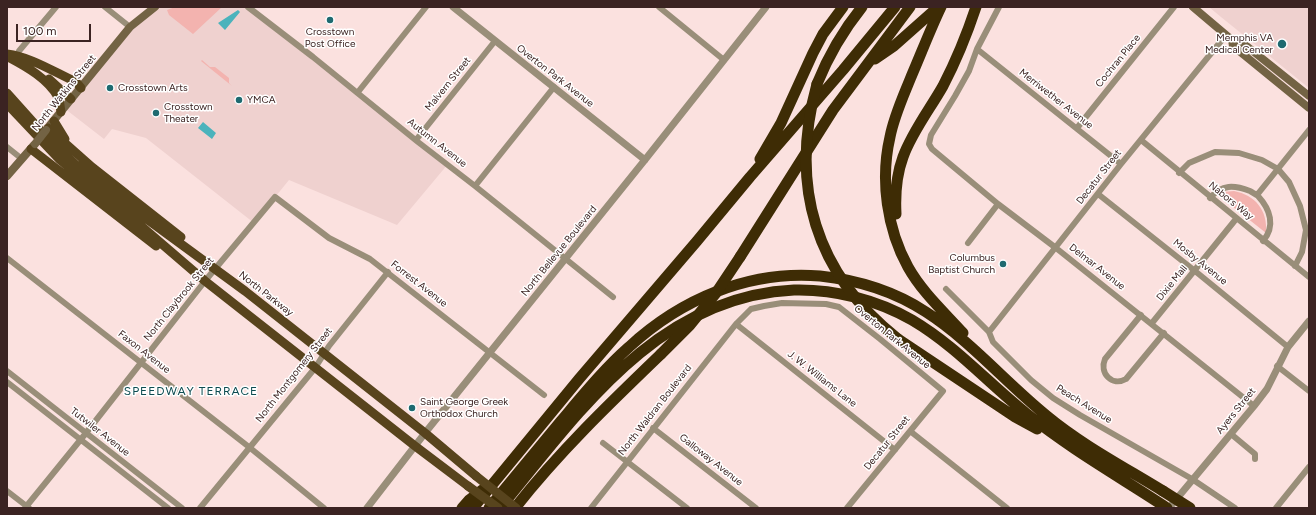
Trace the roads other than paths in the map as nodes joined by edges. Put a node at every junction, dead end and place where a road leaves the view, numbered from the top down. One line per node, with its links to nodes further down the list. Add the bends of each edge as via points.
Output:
1 (56, 7): 24 (street)
2 (105, 7): 19 (street)
3 (155, 7): 19 (main road, North Watkins Street)
4 (248, 7): 29 (street, Autumn Avenue)
5 (426, 7): 29 (street)
6 (453, 7): 21 (street, Overton Park Avenue)
7 (659, 7): 25 (street)
8 (766, 7): 25 (street, North Bellevue Boulevard)
9 (843, 7): 49 (highway, via 823,34 781,123)
10 (853, 7): 22 (highway, via 839,26)
11 (862, 7): 22 (highway)
12 (895, 7): 49 (highway)
13 (910, 7): 26 (highway)
14 (940, 7): 26 (highway, via 894,46); 58 (highway, via 896,115 887,153 886,186)
15 (976, 7): 58 (highway, via 943,85 910,141 903,159 895,196)
16 (999, 7): 23 (street)
17 (1174, 7): 37 (street, Cochran Place)
18 (1193, 7): 20 (main road)
19 (130, 27): 28 (main road, North Watkins Street)
20 (1229, 37): 31 (main road, via 1239,40); 34 (main road, via 1233,46); 40 (street, Decatur Street)
21 (495, 41): 27 (street, Overton Park Avenue); 39 (street, Malvern Street)
22 (834, 41): 97 (highway, bridge, via 817,84 810,114 806,144 807,184 814,219 827,253 845,285 870,315 898,339 1015,417)
23 (977, 49): 37 (street, Merriwether Avenue); 55 (street, Delmar Avenue, via 969,71 931,136 929,144)
24 (13, 60): 28 (main road, via 34,62 76,82); 32 (main road, via 41,73); 35 (main road, via 43,79 52,88 58,98)
25 (724, 60): 44 (street, North Bellevue Boulevard)
26 (866, 65): 117 (highway, bridge, via 833,110 761,227 690,325 611,402)
27 (554, 87): 44 (street, Overton Park Avenue); 50 (street)
28 (81, 88): 32 (main road, North Watkins Street)
29 (358, 92): 39 (street, Autumn Avenue)
30 (7, 93): 64 (main road, North Parkway, via 50,141 75,164)
31 (1309, 96)
32 (71, 99): 35 (main road, North Watkins Street)
33 (7, 104): 68 (main road, via 58,159)
34 (1309, 108)
35 (61, 112): 36 (main road, North Watkins Street)
36 (49, 126): 41 (main road, North Watkins Street, bridge); 64 (main road, via 92,167 183,239)
37 (1077, 128): 45 (street, Merriwether Avenue)
38 (1309, 130): 46 (street)
39 (416, 140): 50 (street, Autumn Avenue)
40 (1141, 140): 45 (street, Decatur Street); 47 (street, Nabors Way)
41 (33, 146): 43 (main road, North Watkins Street); 68 (main road, via 144,238)
42 (7, 147): 43 (street)
43 (22, 159): 48 (main road, North Watkins Street)
44 (645, 160): 62 (street, North Bellevue Boulevard)
45 (1121, 164): 51 (street, Decatur Street)
46 (1278, 169): 47 (street, via 1262,160 1239,153 1215,152 1189,163); 52 (street); 63 (street, via 1289,182 1300,206 1306,230 1302,252)
47 (1179, 173): 54 (street, Nabors Way)
48 (7, 176)
49 (750, 177): 104 (highway)
50 (475, 186): 62 (street, Autumn Avenue)
51 (1098, 194): 60 (street, Decatur Street); 65 (street, Mosby Avenue)
52 (1257, 195): 54 (street, via 1244,189 1227,187 1220,189); 57 (street, via 1271,219 1268,235)
53 (275, 197): 64 (street, North Claybrook Street); 66 (street, Forrest Avenue, via 329,238 370,259)
54 (1210, 198): 56 (street, Nabors Way)
55 (998, 204): 59 (street); 60 (street, Delmar Avenue)
56 (1236, 219): 57 (street, Nabors Way); 65 (street, Dixie Mall)
57 (1263, 240): 63 (street, Nabors Way)
58 (897, 243): 85 (highway, via 909,268 925,290)
59 (968, 243)
60 (1056, 248): 71 (street, Delmar Avenue); 75 (street, Decatur Street)
61 (7, 258): 80 (street, Faxon Avenue)
62 (566, 259): 70 (street, Autumn Avenue); 78 (street, North Bellevue Boulevard)
63 (1295, 266): 67 (street, Nabors Way)
64 (216, 269): 68 (street, North Claybrook Street); 79 (main road, North Parkway)
65 (1195, 270): 73 (street, Dixie Mall); 77 (street, Mosby Avenue)
66 (388, 272): 78 (street, Forrest Avenue); 79 (street, North Montgomery Street)
67 (1309, 277)
68 (205, 281): 80 (street, North Claybrook Street); 82 (main road)
69 (946, 289): 75 (street, Peach Avenue)
70 (613, 297)
71 (1141, 314): 73 (street, Delmar Avenue); 76 (street, via 1105,359 1103,366 1108,377 1119,382 1126,379)
72 (1309, 321): 77 (street, Ayers Street)
73 (1152, 323): 76 (street, Delmar Avenue)
74 (736, 324): 86 (street, Overton Park Avenue, via 751,309 782,303 826,304 839,307); 90 (street, North Waldran Boulevard); 100 (street, J. W. Williams Lane)
75 (989, 332): 105 (street, Peach Avenue, via 993,342 1052,398)
76 (1164, 333): 89 (street, Delmar Avenue)
77 (1288, 347): 81 (street, Ayers Street)
78 (490, 353): 88 (street, Forrest Avenue); 93 (street, North Bellevue Boulevard)
79 (324, 354): 82 (street, North Montgomery Street); 93 (main road, North Parkway)
80 (141, 363): 92 (street, North Claybrook Street); 99 (street, Faxon Avenue)
81 (1277, 366): 87 (street); 89 (street, Ayers Street, via 1267,389)
82 (315, 368): 98 (main road); 99 (street, North Montgomery Street)
83 (7, 371): 92 (street, Tutwiler Avenue)
84 (7, 382): 95 (street, Tutwiler Avenue)
85 (1007, 382): 115 (highway, via 962,339 940,322 916,306 879,289 852,281 813,276 785,276 733,285 664,318 630,346 583,394); 124 (highway, bridge, via 1062,428)
86 (943, 391): 91 (street, Decatur Street)
87 (1309, 391)
88 (544, 395)
89 (1254, 406): 94 (street, Ayers Street)
90 (653, 428): 102 (street, North Waldran Boulevard); 120 (street, Galloway Avenue)
91 (910, 431): 100 (street, Decatur Street); 122 (street)
92 (86, 433): 95 (street, North Claybrook Street); 109 (street, Tutwiler Avenue)
93 (425, 433): 98 (street, North Bellevue Boulevard); 117 (main road, North Parkway, bridge)
94 (1231, 434): 101 (street, via 1255,454); 105 (street, Ayers Street)
95 (81, 440): 107 (street, North Claybrook Street); 108 (street, Tutwiler Avenue)
96 (603, 442): 102 (street)
97 (1067, 445): 116 (highway, via 1024,412 954,349 912,320 880,305 839,293 818,290 781,291 739,298 718,305 676,326 649,345 586,405); 123 (highway)
98 (415, 446): 112 (street, North Bellevue Boulevard); 116 (main road, bridge)
99 (249, 447): 110 (street, North Montgomery Street); 111 (street, Faxon Avenue)
100 (895, 450): 121 (street, Decatur Street)
101 (1255, 459)
102 (628, 461): 118 (street, North Waldran Boulevard); 119 (street)
103 (1309, 467): 126 (street)
104 (500, 474): 113 (highway); 114 (highway)
105 (1192, 479): 123 (street, Ayers Street); 125 (street, Peach Avenue)
106 (7, 491): 107 (street)
107 (27, 507)
108 (168, 508)
109 (182, 508)
110 (200, 508)
111 (324, 508)
112 (367, 508)
113 (462, 508)
114 (473, 508)
115 (489, 508)
116 (499, 508)
117 (516, 508)
118 (591, 508)
119 (687, 508)
120 (756, 508)
121 (847, 508)
122 (1007, 508)
123 (1168, 508)
124 (1190, 508)
125 (1234, 508)
126 (1276, 508)

